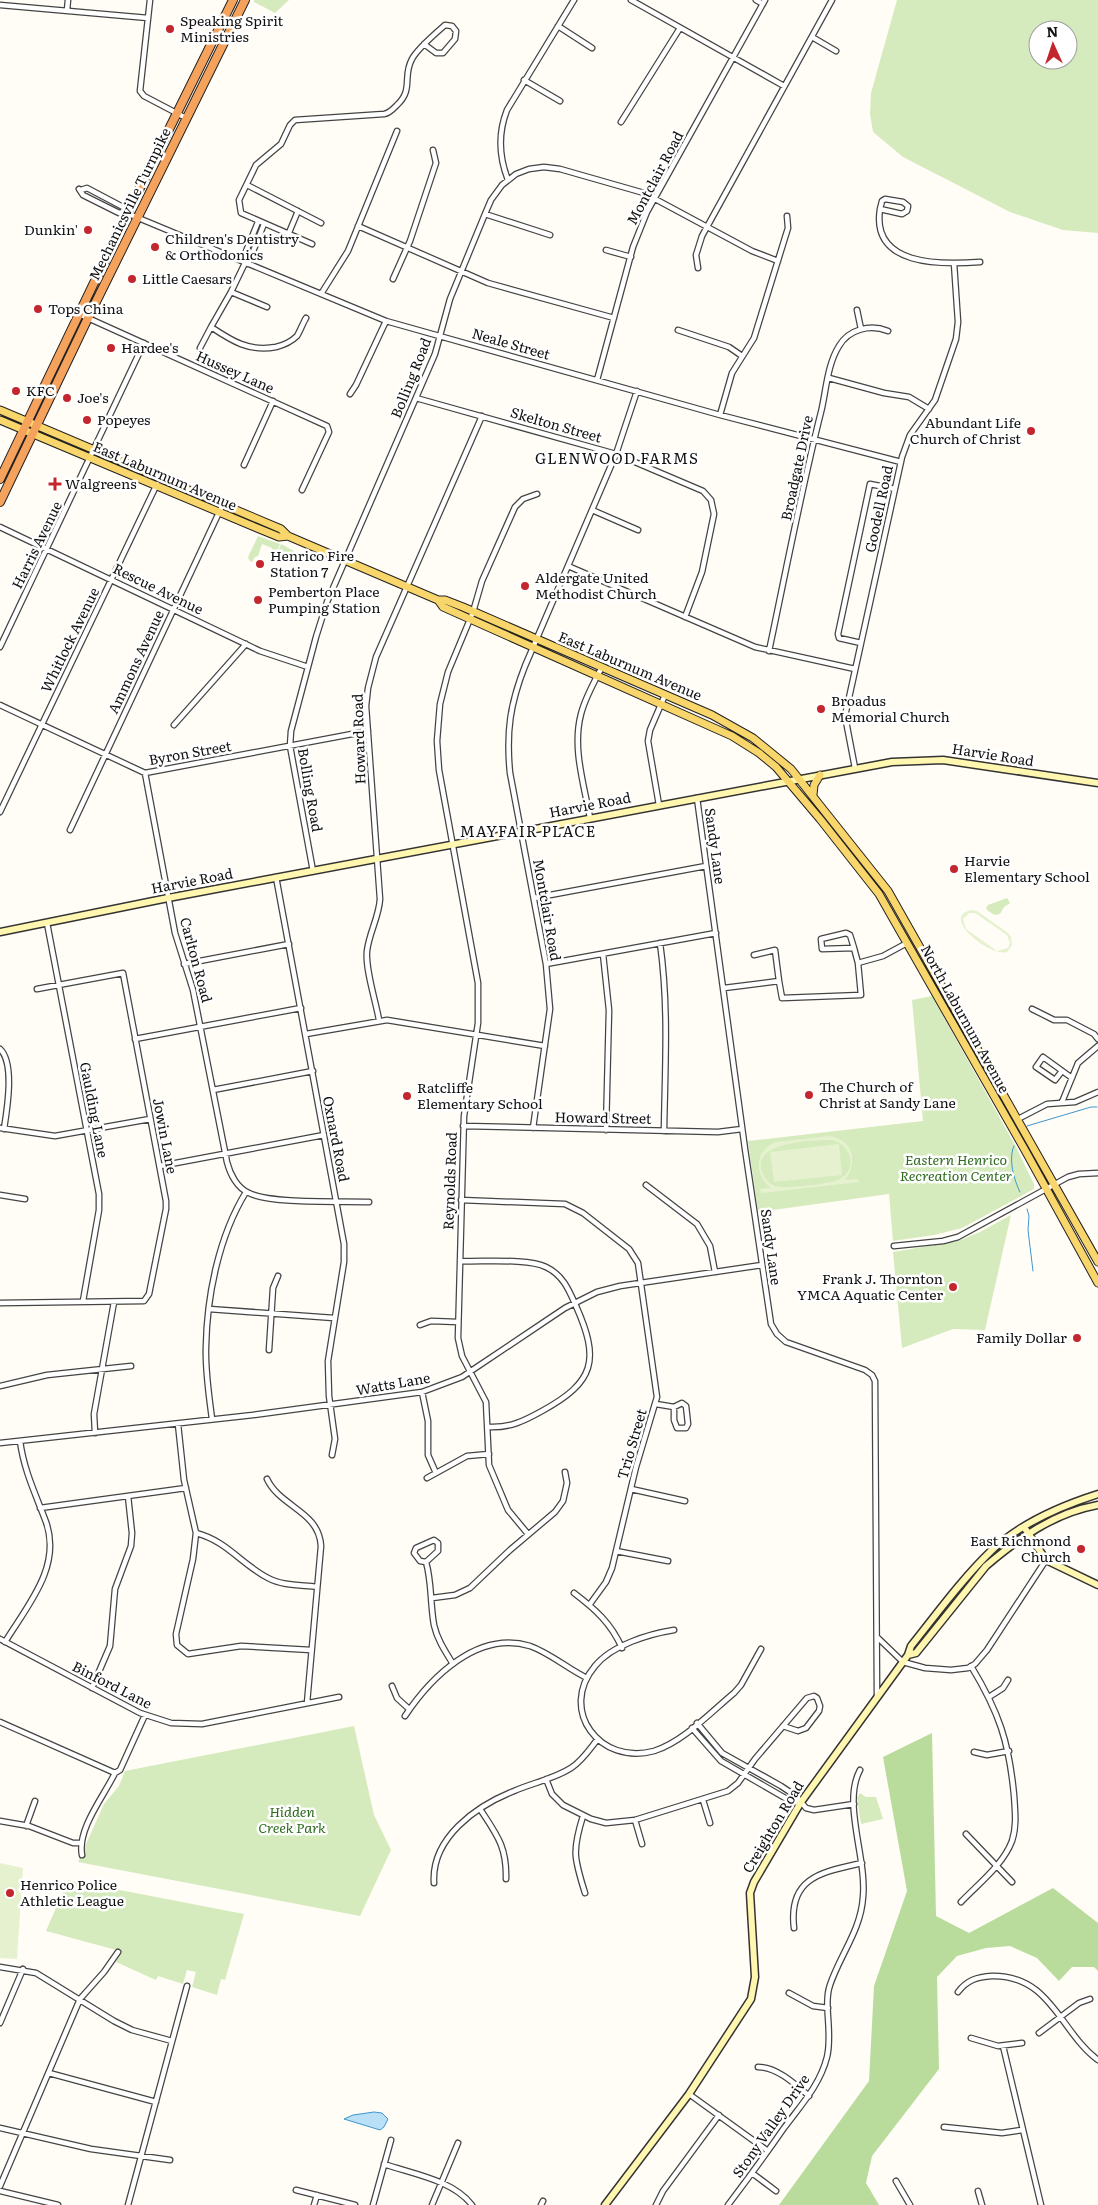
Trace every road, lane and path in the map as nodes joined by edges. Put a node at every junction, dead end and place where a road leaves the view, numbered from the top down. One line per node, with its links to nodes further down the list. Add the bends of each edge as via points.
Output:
1 (68, 0): 11 (street)
2 (150, 0): 12 (street)
3 (234, 0): 23 (highway, Mechanicsville Turnpike)
4 (574, 0): 13 (street)
5 (631, 0): 14 (street)
6 (756, 0): 9 (street)
7 (832, 0): 15 (street)
8 (243, 1): 24 (highway, Mechanicsville Turnpike)
9 (764, 2): 19 (street, Montclair Road)
10 (0, 5): 11 (street)
11 (67, 10): 12 (street)
12 (148, 18): 23 (street, via 141,92)
13 (558, 26): 17 (street); 20 (street)
14 (680, 28): 19 (street); 25 (street)
15 (812, 37): 18 (street); 21 (street)
16 (424, 44): 16 (street, via 436,53 443,53 456,34 454,28 445,26); 29 (street, via 409,66 405,98 391,111 295,120 281,144 256,165)
17 (592, 48)
18 (836, 51)
19 (733, 58): 21 (street); 31 (street, Montclair Road)
20 (524, 80): 22 (street); 28 (street, via 502,126 501,161)
21 (784, 86): 42 (street)
22 (560, 101)
23 (177, 113): 24 (street); 34 (highway, Mechanicsville Turnpike)
24 (186, 118): 37 (highway, Mechanicsville Turnpike)
25 (621, 122)
26 (397, 131): 41 (street)
27 (433, 150): 46 (street, via 436,163)
28 (508, 180): 31 (street, Bolling Road, via 529,169 552,168 636,190); 35 (street, Bolling Road, via 495,193)
29 (247, 185): 33 (street); 38 (street, via 239,200 239,209)
30 (80, 190): 34 (street, Neale Street, via 87,188 123,207)
31 (654, 198): 42 (street, Bolling Road); 48 (street, Montclair Road)
32 (880, 209): 32 (street, via 886,199 903,202 909,207 908,212 902,214); 52 (street, via 880,232 892,250 918,259)
33 (298, 211): 39 (street); 43 (street)
34 (126, 213): 37 (street, Neale Street); 60 (highway, Mechanicsville Turnpike)
35 (485, 214): 44 (street); 54 (street, Bolling Road)
36 (787, 216): 49 (street, via 788,228)
37 (136, 218): 51 (street, Neale Street); 61 (highway, Mechanicsville Turnpike)
38 (258, 222): 40 (street); 51 (street)
39 (321, 223)
40 (264, 224): 43 (street); 51 (street)
41 (358, 226): 46 (street); 57 (street, via 348,251)
42 (707, 226): 49 (street, Bolling Road, via 752,251); 53 (street, via 696,255)
43 (288, 235): 45 (street)
44 (550, 235)
45 (312, 244)
46 (407, 247): 54 (street); 55 (street)
47 (606, 250): 48 (street)
48 (631, 257): 63 (street, Montclair Road)
49 (778, 261): 72 (street, via 754,338)
50 (980, 262): 52 (street)
51 (245, 263): 56 (street); 57 (street, Neale Street)
52 (954, 263): 79 (street, Goodell Road, via 957,333)
53 (698, 268)
54 (461, 272): 63 (street, via 488,283); 69 (street, Bolling Road)
55 (393, 279)
56 (231, 292): 58 (street); 65 (street)
57 (320, 294): 64 (street, Neale Street)
58 (268, 307)
59 (857, 310): 66 (street)
60 (79, 314): 61 (street, Hussey Lane); 84 (highway, Mechanicsville Turnpike)
61 (88, 318): 70 (street, Hussey Lane); 85 (highway, Mechanicsville Turnpike)
62 (306, 318): 65 (street, via 292,340 266,349 244,347)
63 (614, 318): 74 (street, Montclair Road)
64 (386, 321): 69 (street, Neale Street); 76 (street)
65 (211, 326): 71 (street)
66 (861, 329): 68 (street); 73 (street, Broadgate Drive, via 839,345)
67 (678, 330): 72 (street, via 729,347)
68 (888, 331)
69 (440, 336): 74 (street, Neale Street); 77 (street, Bolling Road, via 436,354)
70 (144, 343): 78 (street, Hussey Lane); 89 (street, Harris Avenue)
71 (200, 348)
72 (742, 356): 81 (street, via 732,372)
73 (829, 378): 79 (street, via 908,396); 88 (street, Broadgate Drive)
74 (597, 380): 75 (street, Neale Street)
75 (636, 392): 81 (street, Neale Street); 90 (street, Montclair Road)
76 (350, 394)
77 (416, 398): 82 (street, Skelton Street); 108 (street, Bolling Road)
78 (273, 401): 93 (street); 98 (street, Hussey Lane, via 327,426 329,432)
79 (930, 409): 92 (street, Goodell Road, via 910,434)
80 (0, 410): 84 (main road)
81 (720, 415): 88 (street, Neale Street)
82 (482, 416): 90 (street, Skelton Street); 111 (street, Howard Road)
83 (0, 420): 86 (main road)
84 (27, 421): 85 (main road, East Laburnum Avenue); 86 (highway, Mechanicsville Turnpike)
85 (36, 426): 87 (highway, Mechanicsville Turnpike); 89 (main road, East Laburnum Avenue)
86 (23, 430): 87 (main road, East Laburnum Avenue); 95 (highway, Mechanicsville Turnpike)
87 (33, 434): 91 (main road, East Laburnum Avenue); 100 (highway, Mechanicsville Turnpike)
88 (814, 439): 92 (street, Neale Street); 121 (street, Broadgate Drive)
89 (94, 450): 91 (street, Harris Avenue); 94 (main road, East Laburnum Avenue)
90 (616, 454): 102 (street, Montclair Road); 115 (street, Skelton Street, via 703,491 711,500 714,514 707,547)
91 (90, 458): 96 (main road, East Laburnum Avenue); 107 (street, Harris Avenue)
92 (901, 462): 97 (street, Goodell Road)
93 (244, 465)
94 (160, 478): 96 (street, Whitlock Avenue); 101 (main road, East Laburnum Avenue)
95 (0, 479)
96 (156, 486): 103 (main road, East Laburnum Avenue); 110 (street, Whitlock Avenue)
97 (895, 489): 117 (street, Goodell Road); 117 (street, via 870,484 838,634 839,638)
98 (302, 490)
99 (537, 494): 114 (street, Reynolds Road, via 523,499 516,507 482,581)
100 (0, 502)
101 (223, 504): 103 (street, Ammons Avenue); 106 (main road, East Laburnum Avenue, via 281,529)
102 (592, 510): 105 (street); 109 (street, Montclair Road)
103 (220, 512): 106 (main road, East Laburnum Avenue, via 280,537); 113 (street, Ammons Avenue)
104 (0, 527): 107 (street, Rescue Avenue)
105 (638, 530)
106 (288, 536): 108 (main road, East Laburnum Avenue)
107 (47, 549): 110 (street, Rescue Avenue); 120 (street, Harris Avenue)
108 (345, 561): 111 (main road, East Laburnum Avenue); 122 (street, Bolling Road, via 320,622)
109 (568, 566): 115 (street); 118 (street, Montclair Road)
110 (111, 579): 113 (street, Rescue Avenue); 129 (street, Whitlock Avenue)
111 (407, 588): 112 (main road, East Laburnum Avenue); 131 (street, Howard Road, via 376,657 368,688)
112 (438, 600): 114 (main road, East Laburnum Avenue, via 446,600); 116 (main road, East Laburnum Avenue, via 443,607)
113 (174, 609): 119 (street, Rescue Avenue); 133 (street, Ammons Avenue)
114 (473, 612): 116 (street, Reynolds Road); 118 (main road, East Laburnum Avenue)
115 (685, 617): 121 (street)
116 (469, 619): 118 (main road, East Laburnum Avenue); 147 (street, Reynolds Road, via 448,672 440,704 437,742)
117 (861, 642): 124 (street, Goodell Road)
118 (535, 643): 123 (main road, East Laburnum Avenue); 125 (main road, East Laburnum Avenue); 146 (street, Montclair Road, via 515,692 509,717 510,772)
119 (246, 644): 122 (street, Rescue Avenue); 130 (street)
120 (0, 647)
121 (769, 651): 124 (street)
122 (308, 667): 132 (street, Bolling Road)
123 (602, 668): 125 (street); 126 (main road, East Laburnum Avenue)
124 (855, 669): 134 (street, Goodell Road, via 845,716)
125 (598, 676): 127 (main road, East Laburnum Avenue); 144 (street, via 582,713 578,735)
126 (665, 695): 127 (street); 137 (main road, East Laburnum Avenue, via 712,715 753,738)
127 (661, 704): 138 (main road, East Laburnum Avenue, via 748,746); 142 (street, via 648,741)
128 (0, 705): 129 (street, Byron Street)
129 (42, 724): 133 (street, Byron Street); 143 (street, Whitlock Avenue)
130 (174, 725)
131 (368, 732): 132 (street, Byron Street); 148 (street, Howard Road)
132 (290, 746): 135 (street, Byron Street); 150 (street, Bolling Road)
133 (105, 755): 135 (street, Byron Street); 145 (street, Ammons Avenue)
134 (855, 768): 136 (street, Harvie Road); 139 (street, Harvie Road, via 912,760 943,760)
135 (145, 772): 152 (street, Carlton Road)
136 (820, 775): 137 (street, Harvie Road); 140 (main road)
137 (799, 779): 138 (street, Harvie Road); 140 (main road, North Laburnum Avenue)
138 (789, 781): 141 (street, Harvie Road); 158 (main road, North Laburnum Avenue, via 871,882)
139 (1098, 783)
140 (813, 795): 188 (main road, North Laburnum Avenue, via 888,891)
141 (697, 797): 142 (street, Harvie Road); 149 (street, Sandy Lane)
142 (659, 805): 144 (street, Harvie Road)
143 (0, 812)
144 (590, 818): 146 (street, Harvie Road)
145 (70, 830)
146 (521, 831): 147 (street, Harvie Road); 153 (street, Montclair Road)
147 (452, 844): 148 (street, Harvie Road); 175 (street, Reynolds Road, via 478,983)
148 (378, 859): 150 (street, Harvie Road); 172 (street, Howard Road, via 380,906 367,954)
149 (706, 866): 153 (street); 156 (street, Sandy Lane)
150 (313, 871): 151 (street, Harvie Road)
151 (276, 878): 152 (street, Harvie Road); 159 (street, Oxnard Road)
152 (168, 898): 154 (street, Harvie Road); 164 (street, Carlton Road)
153 (534, 898): 165 (street, Montclair Road)
154 (47, 923): 155 (street, Harvie Road); 167 (street, Gaulding Lane)
155 (0, 932)
156 (716, 932): 157 (street); 169 (street, Sandy Lane)
157 (660, 943): 161 (street); 195 (street, via 666,984)
158 (907, 943): 163 (street, via 883,956); 202 (main road, North Laburnum Avenue)
159 (289, 944): 164 (street); 170 (street, Oxnard Road)
160 (854, 948): 160 (street, via 824,950 821,940 848,933); 163 (street)
161 (603, 954): 165 (street); 193 (street, via 609,1010)
162 (754, 955): 166 (street, via 775,950)
163 (858, 963): 166 (street, via 860,995 782,998)
164 (184, 964): 173 (street, Carlton Road)
165 (546, 964): 178 (street, Montclair Road, via 550,1009)
166 (779, 981): 169 (street)
167 (59, 985): 168 (street); 176 (street, Jowin Lane, via 123,973); 194 (street, Gaulding Lane)
168 (37, 988)
169 (724, 988): 192 (street, Sandy Lane)
170 (301, 1008): 173 (street); 174 (street, Oxnard Road)
171 (1032, 1009): 177 (street, via 1054,1020 1067,1020)
172 (379, 1020): 174 (street); 175 (street)
173 (201, 1027): 176 (street); 184 (street, Carlton Road)
174 (306, 1034): 181 (street, Oxnard Road)
175 (476, 1035): 178 (street); 189 (street, Reynolds Road)
176 (135, 1039): 187 (street, Jowin Lane)
177 (1098, 1039)
178 (545, 1046): 191 (street, Montclair Road)
179 (1098, 1046): 183 (street, via 1078,1063)
180 (0, 1049): 190 (street, via 5,1054 10,1091)
181 (312, 1071): 184 (street); 196 (street, Oxnard Road)
182 (1062, 1071): 182 (street, via 1043,1057 1036,1067 1055,1080); 183 (street)
183 (1072, 1078): 186 (street)
184 (213, 1090): 197 (street, Carlton Road)
185 (1098, 1092): 186 (street, via 1075,1102)
186 (1062, 1102): 188 (street, via 1047,1104)
187 (150, 1119): 194 (street); 198 (street, Jowin Lane)
188 (1018, 1119): 200 (main road, North Laburnum Avenue)
189 (463, 1126): 191 (street, Howard Street); 206 (street, Reynolds Road)
190 (2, 1128): 194 (street, via 51,1136)
191 (533, 1128): 193 (street, Howard Street)
192 (742, 1129): 195 (street, Howard Street); 212 (street, Sandy Lane)
193 (606, 1130): 195 (street, Howard Street)
194 (86, 1131): 217 (street, Gaulding Lane, via 99,1204)
195 (664, 1131)
196 (324, 1135): 197 (street); 207 (street, Oxnard Road)
197 (225, 1154): 198 (street); 203 (street, Carlton Road, via 232,1177)
198 (160, 1166): 218 (street, Jowin Lane, via 166,1210 149,1294 144,1301)
199 (1098, 1173): 200 (street, via 1079,1174)
200 (1055, 1184): 202 (street); 211 (main road, North Laburnum Avenue)
201 (646, 1185): 213 (street, via 697,1224 710,1246)
202 (1046, 1189): 209 (street, via 958,1237); 216 (main road, North Laburnum Avenue)
203 (246, 1192): 207 (street, via 268,1199); 221 (street, via 235,1210 223,1243)
204 (0, 1195): 205 (street)
205 (25, 1199)
206 (461, 1200): 210 (street, Reynolds Road); 215 (street, Trio Street, via 553,1202 574,1208 628,1249 638,1263)
207 (337, 1201): 208 (street); 223 (street, Oxnard Road, via 344,1255)
208 (369, 1202)
209 (894, 1246)
210 (460, 1261): 219 (street, via 540,1265 560,1278); 224 (street, Reynolds Road)
211 (1098, 1262)
212 (762, 1265): 213 (street, Watts Lane); 267 (street, Sandy Lane, via 770,1318 777,1334 797,1347 865,1370 876,1381)
213 (715, 1272): 215 (street, Watts Lane)
214 (278, 1276): 222 (street, via 273,1288)
215 (641, 1282): 219 (street, Watts Lane, via 605,1290); 232 (street, Trio Street)
216 (1098, 1283)
217 (83, 1301): 218 (street); 220 (street)
218 (114, 1302): 228 (street)
219 (574, 1302): 229 (street, Watts Lane); 237 (street, via 590,1342 588,1364 581,1381 562,1400 522,1422)
220 (0, 1303)
221 (209, 1310): 222 (street); 235 (street, via 206,1358)
222 (271, 1314): 223 (street); 226 (street)
223 (334, 1318): 233 (street, Oxnard Road, via 328,1361)
224 (458, 1322): 225 (street, via 431,1321); 229 (street, Reynolds Road, via 462,1356)
225 (420, 1325)
226 (269, 1350)
227 (131, 1366): 228 (street)
228 (102, 1369): 230 (street, via 35,1376); 238 (street, via 94,1414)
229 (470, 1372): 231 (street, Watts Lane); 237 (street, Reynolds Road, via 486,1402)
230 (0, 1386)
231 (422, 1392): 233 (street, Watts Lane); 244 (street, via 428,1421 427,1451)
232 (656, 1404): 234 (street); 248 (street, Trio Street)
233 (330, 1405): 235 (street, Watts Lane); 242 (street, Oxnard Road, via 335,1439)
234 (674, 1407): 234 (street, via 686,1406 686,1428 677,1428)
235 (212, 1419): 236 (street, Watts Lane)
236 (178, 1424): 238 (street, Watts Lane); 247 (street)
237 (489, 1428): 241 (street, Reynolds Road)
238 (95, 1433): 239 (street, Watts Lane)
239 (20, 1441): 240 (street, Watts Lane); 253 (street, via 25,1469)
240 (0, 1444)
241 (489, 1454): 244 (street, via 467,1456); 256 (street, Reynolds Road, via 489,1465 508,1510)
242 (332, 1455)
243 (565, 1472): 256 (street, via 567,1483 563,1501 555,1512)
244 (436, 1473): 245 (street)
245 (427, 1478)
246 (267, 1479): 262 (street, via 272,1489 318,1529 321,1546)
247 (186, 1488): 250 (street); 255 (street)
248 (631, 1489): 251 (street); 257 (street, Trio Street)
249 (1098, 1494): 254 (street, Creighton Road, via 1070,1504)
250 (128, 1496): 253 (street); 278 (street, via 131,1546 115,1590 110,1646)
251 (685, 1501)
252 (1098, 1504): 254 (street, Creighton Road)
253 (40, 1508): 268 (street, via 50,1536 47,1569)
254 (1025, 1530): 258 (street); 272 (street, Creighton Road, via 986,1566 916,1653 908,1655)
255 (196, 1533): 262 (street, via 216,1540 272,1580); 271 (street, via 176,1634 178,1647 193,1654 233,1646)
256 (528, 1534): 264 (street, via 470,1588 455,1595)
257 (616, 1551): 259 (street); 265 (street, Trio Street, via 610,1574)
258 (1046, 1560): 261 (street); 274 (street, via 987,1650)
259 (668, 1561)
260 (426, 1562): 260 (street, via 438,1551 438,1543 434,1540 416,1548 414,1553 420,1561); 264 (street)
261 (1098, 1585)
262 (317, 1587): 271 (street)
263 (574, 1593): 265 (street)
264 (432, 1598): 273 (street, via 436,1634)
265 (590, 1604): 269 (street, via 605,1618)
266 (674, 1630): 269 (street, via 649,1635)
267 (878, 1638): 272 (street); 280 (street, Sandy Lane)
268 (3, 1641): 278 (street, Binford Lane)
269 (622, 1648): 275 (street, via 598,1662)
270 (761, 1649): 287 (street, via 741,1685)
271 (311, 1650): 282 (street)
272 (903, 1662): 274 (street, via 951,1670); 280 (street, Creighton Road)
273 (453, 1664): 275 (street, via 488,1646 514,1643 539,1650); 283 (street)
274 (971, 1666): 281 (street)
275 (587, 1678): 290 (street, via 582,1698 583,1712)
276 (1008, 1680): 281 (street, via 1003,1688)
277 (392, 1686): 283 (street, via 397,1698)
278 (92, 1688): 284 (street, Binford Lane)
279 (339, 1697): 282 (street, Binford Lane)
280 (877, 1697): 300 (street, Creighton Road)
281 (989, 1697): 291 (street)
282 (307, 1703): 284 (street, Binford Lane, via 202,1724 171,1723)
283 (410, 1708): 285 (street)
284 (145, 1716): 295 (street, via 120,1770)
285 (404, 1716)
286 (0, 1722): 295 (street)
287 (698, 1723): 289 (street); 293 (street, via 722,1753)
288 (783, 1726): 288 (street, via 807,1698 817,1698 819,1711 806,1728 798,1731); 293 (street)
289 (692, 1728): 290 (street, via 666,1746 643,1753 620,1753); 296 (street, via 721,1761)
290 (597, 1740): 297 (street, via 570,1768)
291 (1009, 1751): 292 (street, via 987,1755); 313 (street, via 1015,1830 1008,1850)
292 (974, 1752)
293 (748, 1768): 296 (street); 300 (street, via 781,1786)
294 (860, 1770): 301 (street, Stony Valley Drive, via 854,1786)
295 (115, 1772): 309 (street)
296 (744, 1775): 298 (street, via 728,1791); 300 (street, via 792,1802)
297 (546, 1779): 302 (street, via 498,1798); 303 (street, via 559,1802)
298 (703, 1800): 304 (street); 306 (street)
299 (35, 1801): 307 (street)
300 (800, 1802): 301 (street, via 814,1810); 339 (street, Creighton Road, via 750,1893 755,1977 751,1999)
301 (854, 1804): 312 (street, Stony Valley Drive)
302 (480, 1809): 314 (street, via 504,1849); 316 (street, via 454,1829 442,1846 436,1861)
303 (583, 1816): 304 (street, via 606,1823); 317 (street, via 574,1858)
304 (635, 1820): 310 (street)
305 (0, 1821): 307 (street)
306 (710, 1823)
307 (26, 1826): 309 (street)
308 (966, 1834): 313 (street)
309 (80, 1843): 311 (street)
310 (642, 1844)
311 (82, 1855)
312 (862, 1863): 319 (street, via 819,1875 805,1883 796,1902); 328 (street, Stony Valley Drive, via 862,1906 854,1934 830,1987)
313 (995, 1866): 315 (street); 318 (street)
314 (506, 1879)
315 (1012, 1882)
316 (434, 1883)
317 (584, 1893)
318 (961, 1902)
319 (794, 1928)
320 (118, 1952): 326 (street)
321 (0, 1967): 322 (street)
322 (23, 1969): 326 (street, via 44,1976); 330 (street)
323 (187, 1986): 333 (street)
324 (958, 1992): 329 (street, via 973,1979 1007,1978 1035,1989)
325 (789, 1993): 328 (street, via 813,2006)
326 (80, 1999): 333 (street, via 123,2026); 338 (street)
327 (1090, 1999): 329 (street)
328 (828, 2008): 340 (street, Stony Valley Drive, via 830,2033 827,2056)
329 (1060, 2016): 331 (street); 336 (street)
330 (0, 2023)
331 (1039, 2033)
332 (971, 2038): 335 (street)
333 (172, 2041): 341 (street)
334 (1022, 2043): 335 (street)
335 (1003, 2046): 345 (street)
336 (1098, 2060)
337 (758, 2067): 340 (street, via 779,2074)
338 (49, 2073): 341 (street); 346 (street)
339 (689, 2094): 342 (street); 369 (street, Creighton Road)
340 (809, 2096): 349 (street, Stony Valley Drive)
341 (156, 2102): 350 (street)
342 (719, 2115): 349 (street); 370 (street)
343 (944, 2127): 345 (street, via 1002,2133)
344 (0, 2128): 346 (street)
345 (1022, 2130): 374 (street)
346 (22, 2134): 350 (street); 356 (street)
347 (391, 2140): 352 (street)
348 (458, 2143): 355 (street)
349 (768, 2151): 353 (street, Stony Valley Drive)
350 (141, 2156): 351 (street); 363 (street)
351 (170, 2160)
352 (384, 2164): 355 (street); 366 (street)
353 (752, 2173): 358 (street); 371 (street, Stony Valley Drive)
354 (896, 2181): 372 (street)
355 (441, 2183): 367 (street); 368 (street, via 461,2193)
356 (0, 2186)
357 (296, 2190): 361 (street)
358 (776, 2190)
359 (978, 2190): 373 (street)
360 (0, 2191): 362 (street)
361 (317, 2195): 364 (street); 365 (street)
362 (58, 2205)
363 (128, 2205)
364 (314, 2205)
365 (356, 2205)
366 (373, 2205)
367 (432, 2205)
368 (472, 2205)
369 (604, 2205)
370 (656, 2205)
371 (728, 2205)
372 (910, 2205)
373 (982, 2205)
374 (1041, 2205)

